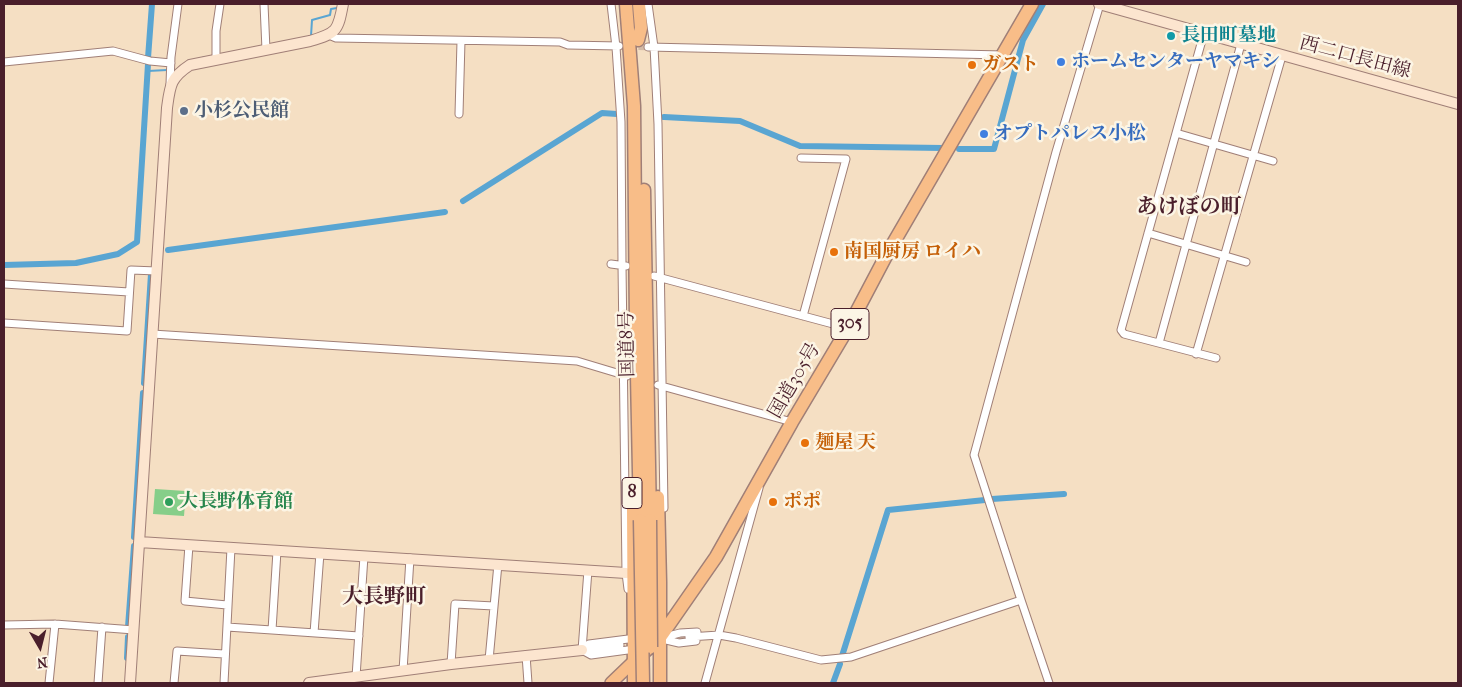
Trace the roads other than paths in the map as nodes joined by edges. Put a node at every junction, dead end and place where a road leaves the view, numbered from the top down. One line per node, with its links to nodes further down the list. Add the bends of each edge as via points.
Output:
1 (178, 4): 23 (street)
2 (220, 4): 21 (street)
3 (264, 4): 18 (street)
4 (343, 4): 14 (street, via 338,26)
5 (610, 4): 17 (street)
6 (621, 4): 17 (highway, 8)
7 (626, 4): 17 (highway, 国道8号 / 8)
8 (633, 4): 17 (highway, 国道8号 / 8)
9 (638, 4): 17 (highway, 8, via 641,28)
10 (648, 4): 17 (street)
11 (1032, 4): 19 (highway, 国道305号 / 305)
12 (1099, 4): 13 (street, 西二口長田線); 69 (street, via 974,455)
13 (1204, 34): 16 (street, 西二口長田線); 27 (street)
14 (329, 35): 15 (street, via 336,38); 18 (street)
15 (461, 41): 17 (street); 26 (street)
16 (1242, 44): 20 (street, 西二口長田線); 28 (street)
17 (634, 46): 19 (street); 37 (street, via 621,122); 39 (street, via 658,124); 42 (highway, 国道8号 / 8, via 642,100); 45 (highway, 国道8号 / 8)
18 (266, 50): 21 (street)
19 (1003, 55): 46 (highway, 国道305号 / 305, via 887,254)
20 (1282, 56): 25 (street, 西二口長田線); 29 (street)
21 (216, 60): 24 (street, via 190,65 177,73)
22 (4, 62): 23 (street, via 113,51)
23 (171, 63): 24 (street)
24 (170, 84): 38 (street)
25 (1458, 104)
26 (460, 114)
27 (1176, 133): 28 (street); 32 (street)
28 (1214, 144): 29 (street); 33 (street)
29 (1252, 156): 31 (street); 34 (street)
30 (801, 158): 43 (street, via 846,159)
31 (1273, 161)
32 (1148, 233): 33 (street); 48 (street, via 1121,330 1124,334)
33 (1186, 244): 34 (street); 48 (street)
34 (1225, 255): 35 (street); 49 (street)
35 (1246, 262)
36 (611, 264): 37 (street)
37 (624, 265): 51 (street)
38 (157, 271): 41 (street, via 131,270); 47 (street)
39 (657, 276): 43 (street); 52 (street)
40 (4, 284): 41 (street)
41 (129, 292): 44 (street, via 127,331)
42 (646, 315): 55 (highway, 国道8号 / 8); 64 (highway, 8, via 654,398)
43 (803, 316): 46 (street)
44 (4, 323)
45 (636, 327): 55 (highway, 国道8号 / 8); 72 (highway, 8, via 631,336)
46 (848, 328): 53 (highway, 国道305号 / 305)
47 (152, 334): 51 (street, via 576,361); 56 (street)
48 (1158, 343): 49 (street)
49 (1196, 354): 50 (street)
50 (1216, 358)
51 (626, 375): 66 (street)
52 (661, 385): 53 (street); 64 (street, via 664,549)
53 (792, 422): 54 (highway, 国道305号 / 305)
54 (762, 477): 68 (highway, 国道305号 / 305); 80 (street)
55 (645, 520): 104 (highway, 国道8号 / 8, bridge); 105 (highway, 国道8号 / 8, bridge)
56 (139, 542): 57 (street); 77 (street)
57 (189, 545): 58 (street); 70 (street, via 185,601)
58 (231, 548): 59 (street); 70 (street)
59 (277, 551): 60 (street); 78 (street)
60 (320, 553): 61 (street); 79 (street)
61 (364, 556): 62 (street); 81 (street)
62 (410, 558): 63 (street); 91 (street)
63 (498, 564): 65 (street); 71 (street)
64 (660, 567): 67 (highway, 8)
65 (588, 570): 66 (street); 85 (street)
66 (626, 573): 72 (street)
67 (660, 593): 68 (highway, via 670,603); 83 (highway, 8)
68 (688, 599): 83 (highway, 国道305号 / 305)
69 (1021, 600): 80 (street, via 851,657 820,660); 108 (street)
70 (227, 605): 76 (street)
71 (494, 606): 89 (street); 90 (street, via 455,604)
72 (633, 617): 86 (highway, 8)
73 (4, 624): 74 (street)
74 (54, 624): 75 (street); 95 (street)
75 (102, 627): 77 (street); 96 (street)
76 (227, 628): 78 (street); 87 (street)
77 (134, 630): 94 (street)
78 (272, 630): 79 (street)
79 (314, 633): 81 (street)
80 (719, 635): 82 (street); 83 (street, via 714,640 679,642); 107 (street)
81 (359, 636): 92 (street)
82 (689, 638)
83 (659, 639): 86 (highway, 国道305号 / 305); 86 (street); 93 (highway, 8)
84 (620, 645): 85 (street)
85 (582, 650): 86 (street, via 591,654); 86 (street, via 589,644); 88 (street)
86 (634, 650): 102 (main road); 103 (highway, 8)
87 (224, 654): 98 (street, via 177,651); 99 (street)
88 (526, 655): 89 (street); 101 (street)
89 (489, 660): 90 (street)
90 (451, 664): 91 (street)
91 (403, 671): 92 (street)
92 (356, 677): 100 (street)
93 (659, 677): 106 (highway)
94 (130, 678): 97 (street)
95 (49, 683)
96 (98, 683)
97 (122, 683)
98 (174, 683)
99 (224, 683)
100 (309, 683)
101 (528, 683)
102 (612, 683)
103 (634, 683)
104 (643, 683)
105 (652, 683)
106 (664, 683)
107 (705, 683)
108 (1049, 683)

